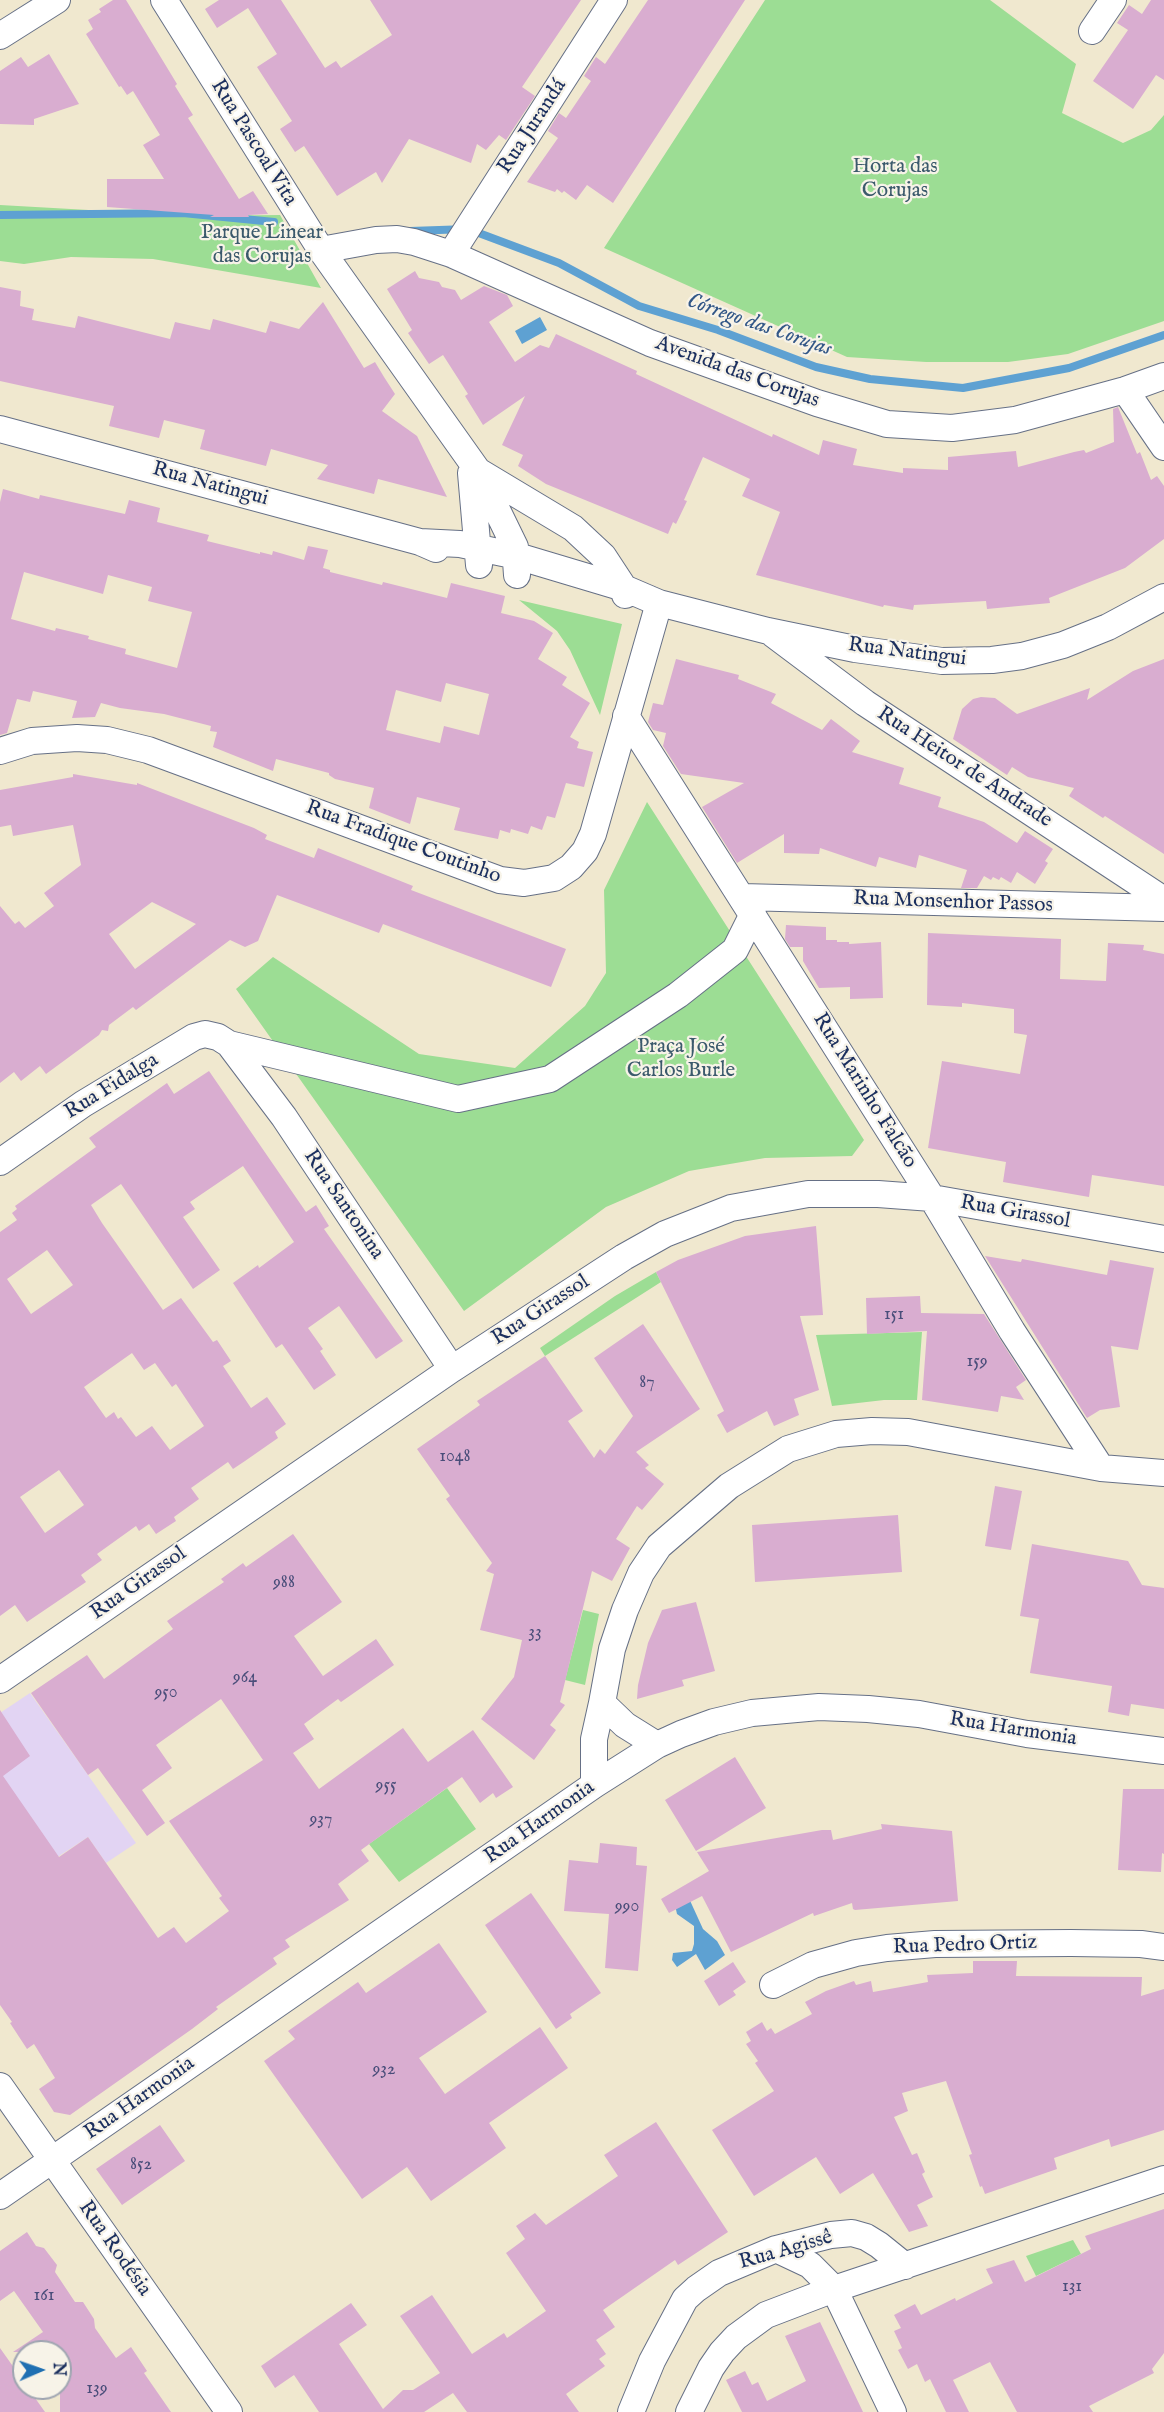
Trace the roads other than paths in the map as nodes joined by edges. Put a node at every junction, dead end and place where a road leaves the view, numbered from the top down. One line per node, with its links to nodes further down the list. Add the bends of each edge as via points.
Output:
1 (57, 0): 6 (street)
2 (164, 0): 8 (street, Rua Pascoal Vita)
3 (614, 0): 7 (street, Rua Jurandá)
4 (1113, 0): 5 (street)
5 (1092, 31)
6 (0, 36)
7 (455, 247): 8 (street, Avenida das Corujas, via 397,239); 10 (street, Avenida das Corujas, via 650,343 887,424 952,428 1015,420)
8 (321, 250): 13 (street, Rua Pascoal Vita)
9 (1164, 376): 10 (street, Avenida das Corujas)
10 (1125, 390): 12 (street)
11 (0, 429): 14 (street, Rua Natingui, via 420,542 460,544)
12 (1164, 447)
13 (474, 465): 14 (street, Rua Pascoal Vita); 15 (street, Rua Pascoal Vita, via 511,538); 16 (street, Rua Pascoal Vita, via 573,528)
14 (479, 557): 15 (street, Rua Natingui)
15 (517, 566): 16 (street, Rua Natingui)
16 (638, 597): 18 (street, Rua Natingui); 19 (street, Rua Fradique Coutinho)
17 (1164, 597): 18 (street, Rua Natingui, via 1108,627 1063,645 992,660 942,661 855,649)
18 (768, 630): 21 (street, Rua Heitor de Andrade, via 865,703)
19 (626, 716): 20 (street, Rua Fradique Coutinho, via 603,805 585,851 554,878 524,883 500,880 148,750 77,738 32,741); 22 (street, Rua Marinho Falcão)
20 (0, 751)
21 (1164, 900)
22 (747, 905): 23 (street, Rua Monsenhor Passos); 24 (street, Rua Fidalga, via 735,950 678,995 550,1079 458,1099); 26 (street, Rua Marinho Falcão)
23 (1164, 908)
24 (229, 1044): 25 (street, Rua Fidalga, via 205,1034 194,1037 83,1104); 28 (street, Rua Santonina, via 284,1116)
25 (0, 1162)
26 (932, 1198): 27 (street, Rua Girassol); 28 (street, Rua Girassol, via 808,1194 731,1208 665,1234 624,1257); 29 (street, Rua Marinho Falcão)
27 (1164, 1239)
28 (452, 1369): 31 (street, Rua Girassol)
29 (1101, 1468): 30 (street); 32 (street, via 908,1432 836,1434 788,1449 729,1485 659,1546 625,1610 612,1649)
30 (1164, 1473)
31 (0, 1680)
32 (602, 1703): 33 (street, via 625,1725); 35 (street, via 594,1739)
33 (657, 1745): 34 (street, Rua Harmonia, via 714,1722 752,1713 819,1707 919,1714 1027,1734); 35 (street, Rua Harmonia)
34 (1164, 1751)
35 (594, 1785): 39 (street, Rua Harmonia)
36 (1164, 1947): 37 (street, Rua Pedro Ortiz, via 946,1944 887,1948 813,1965)
37 (773, 1985)
38 (0, 2086): 39 (street, Rua Rodésia)
39 (51, 2160): 41 (street, Rua Harmonia); 45 (street, Rua Rodésia)
40 (1164, 2178): 43 (street)
41 (0, 2196)
42 (776, 2249): 43 (street, Rua Agissê, via 831,2235 852,2234 879,2245); 44 (street, via 810,2265); 46 (street, Rua Agissê, via 719,2273 685,2299 652,2361)
43 (904, 2266): 44 (street)
44 (834, 2289): 47 (street, via 766,2315 736,2337 711,2368); 48 (street)
45 (229, 2412)
46 (631, 2412)
47 (689, 2412)
48 (893, 2412)

